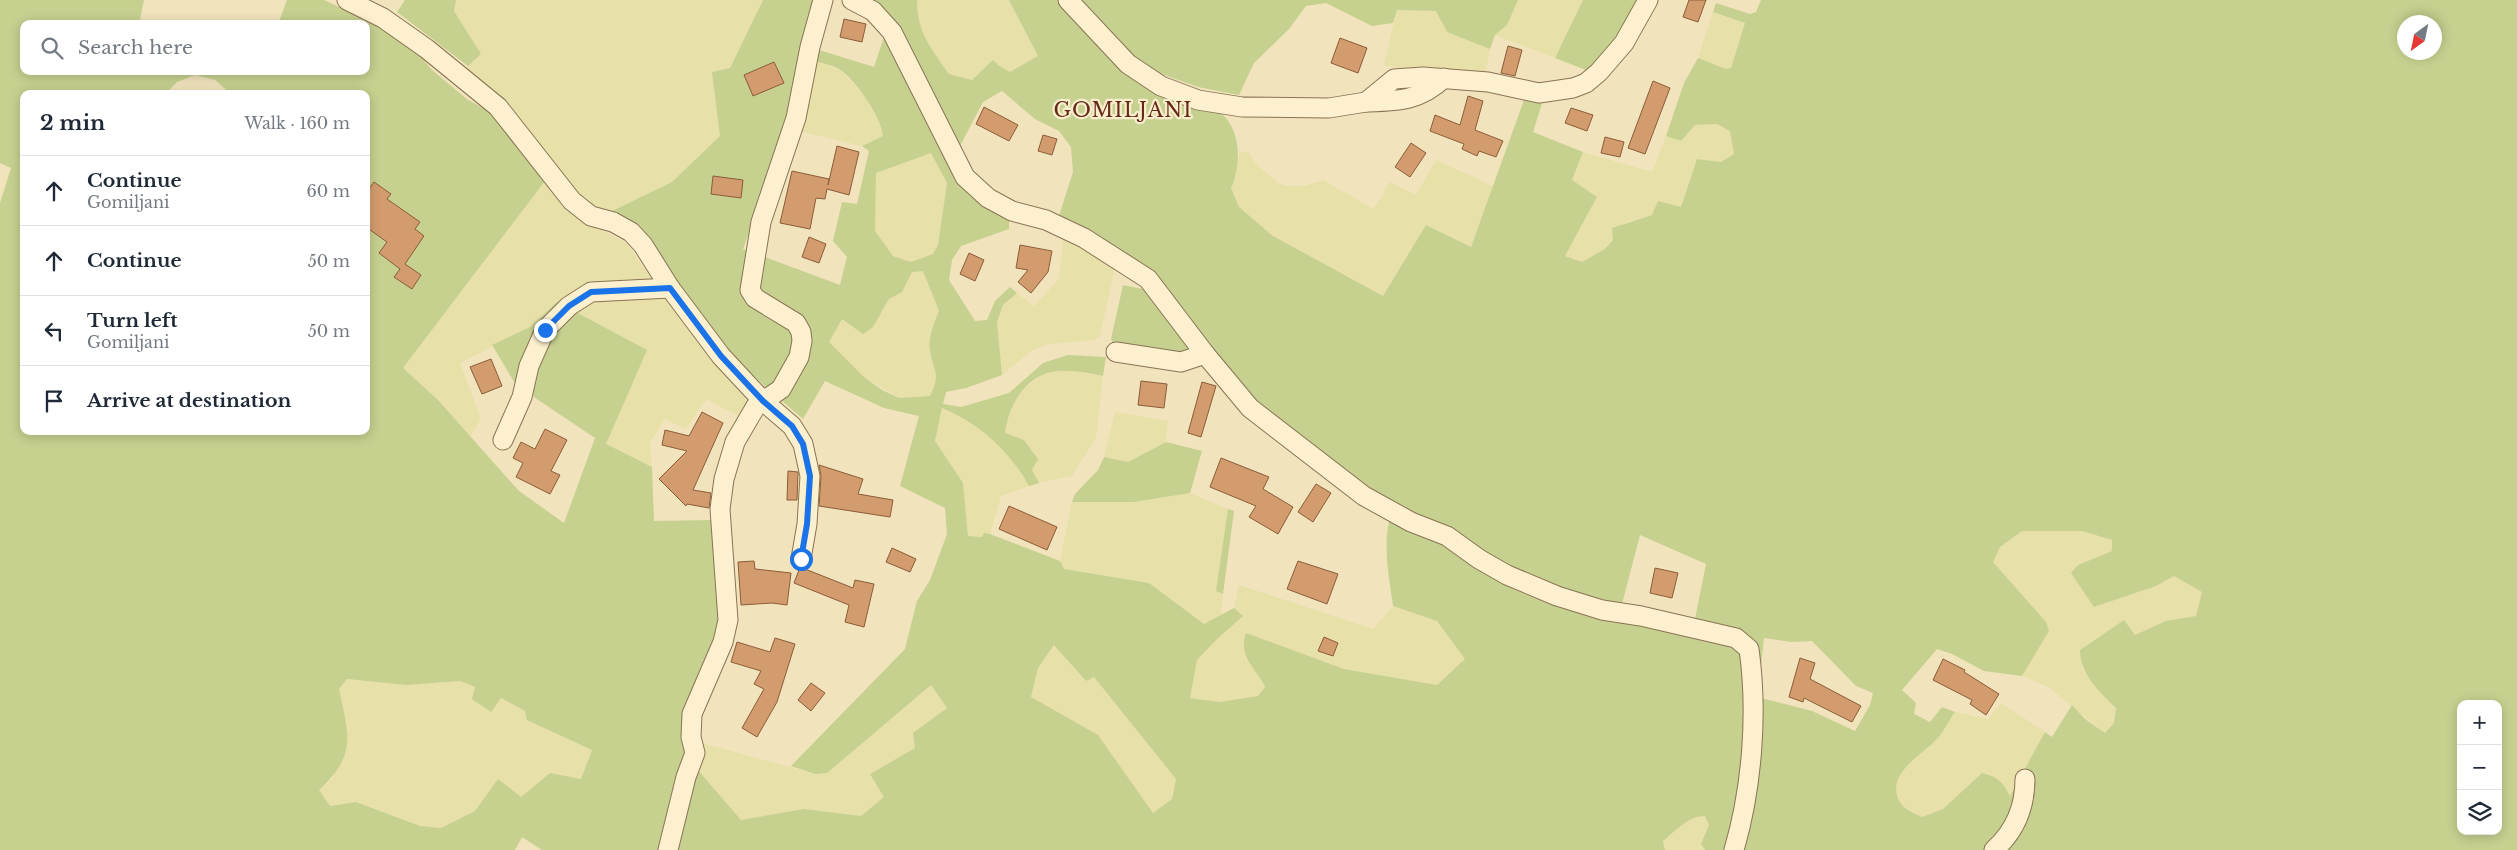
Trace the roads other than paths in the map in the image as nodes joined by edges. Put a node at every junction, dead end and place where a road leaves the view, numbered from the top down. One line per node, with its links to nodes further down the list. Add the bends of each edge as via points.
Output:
1 (347, 0): 6 (street, via 383,18 427,49 498,107 572,201 591,216 613,222 631,232)
2 (823, 0): 9 (street, via 796,118 761,222 752,272 750,290 755,298 796,323 802,341 799,357 781,389)
3 (852, 0): 8 (street, via 873,11 892,32 965,177 988,198 1084,238 1148,279)
4 (1068, 0): 5 (street, via 1128,64 1161,86 1198,100 1242,107 1329,108 1366,102 1394,79 1444,78 1488,82 1539,93 1573,88 1586,83 1599,72 1624,43)
5 (1648, 0)
6 (670, 288): 9 (street, via 721,356); 10 (street, via 591,292 569,306 545,330 529,366 522,398)
7 (1116, 352): 8 (street, via 1180,362)
8 (1205, 354): 14 (street, via 1250,408 1364,496 1411,522 1447,536 1500,571 1557,596 1602,610 1736,638 1749,649 1752,665 1752,759 1745,814)
9 (763, 401): 11 (street, via 792,426 808,460 807,524); 13 (street, via 756,406 735,442 724,479 720,509 728,620 724,642 692,714 691,737 695,753)
10 (503, 440)
11 (801, 559)
12 (2024, 779): 15 (street, via 2024,800 2013,830)
13 (668, 850)
14 (1734, 850)
15 (1994, 850)

